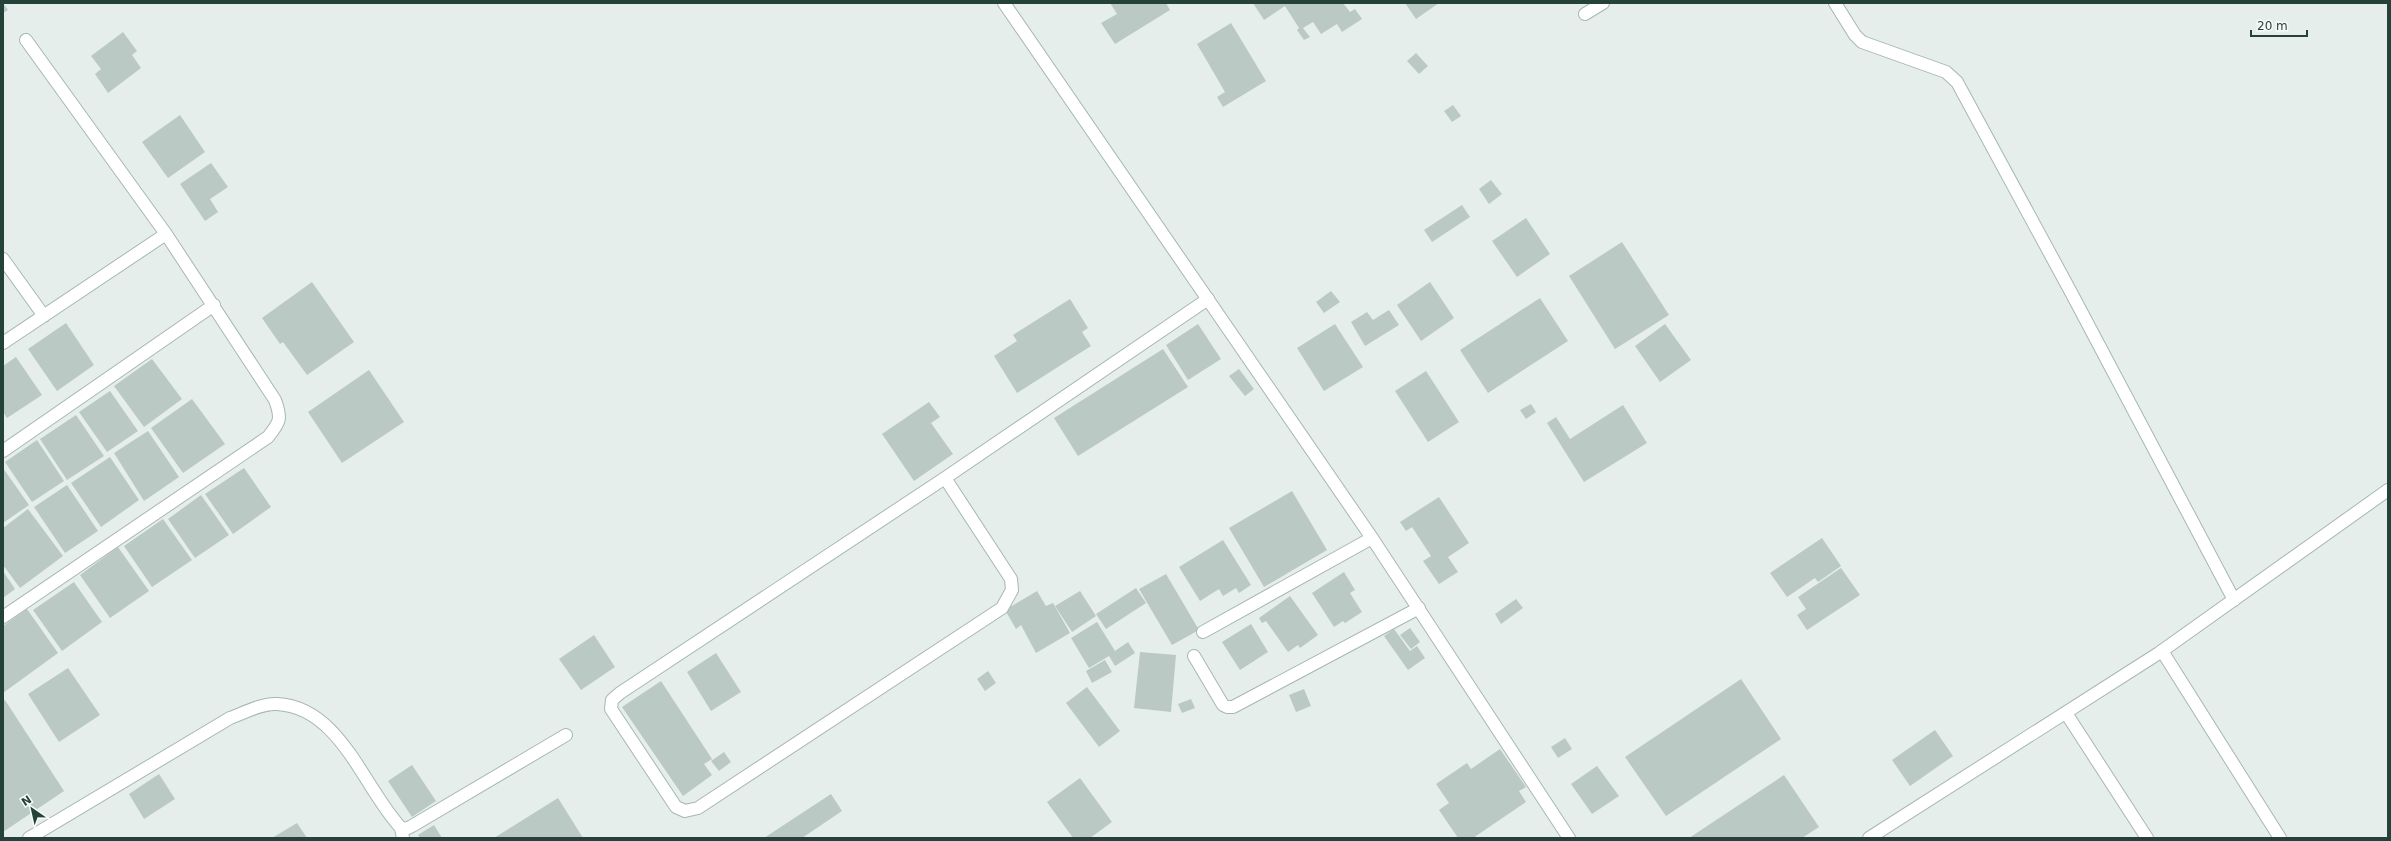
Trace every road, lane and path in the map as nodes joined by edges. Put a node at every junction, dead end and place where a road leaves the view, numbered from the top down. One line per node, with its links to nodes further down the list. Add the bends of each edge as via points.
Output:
1 (1004, 3): 8 (street)
2 (1603, 3): 4 (street)
3 (1835, 3): 16 (street, via 1862,42 1946,72 1956,82)
4 (1585, 14)
5 (26, 40): 6 (street)
6 (166, 234): 9 (street); 10 (street)
7 (3, 259): 10 (street)
8 (1208, 299): 13 (street); 15 (street)
9 (214, 305): 12 (street); 18 (street, via 275,400 280,413 279,422 268,437)
10 (44, 316): 11 (street)
11 (3, 343)
12 (3, 451)
13 (945, 478): 13 (street, via 612,700 611,709 676,807 685,811 698,808 1002,608 1012,590 1011,579)
14 (2388, 490): 16 (street)
15 (1372, 538): 17 (street); 19 (street)
16 (2234, 600): 20 (street)
17 (1419, 608): 21 (street, via 1233,707 1223,705); 26 (street)
18 (3, 617)
19 (1203, 632)
20 (2162, 651): 22 (street); 29 (street)
21 (1194, 656)
22 (2066, 712): 27 (street); 28 (street)
23 (566, 735): 24 (street)
24 (402, 833): 25 (street, via 328,726 306,710 276,704 230,718)
25 (29, 838)
26 (1569, 838)
27 (1869, 838)
28 (2147, 838)
29 (2280, 838)

